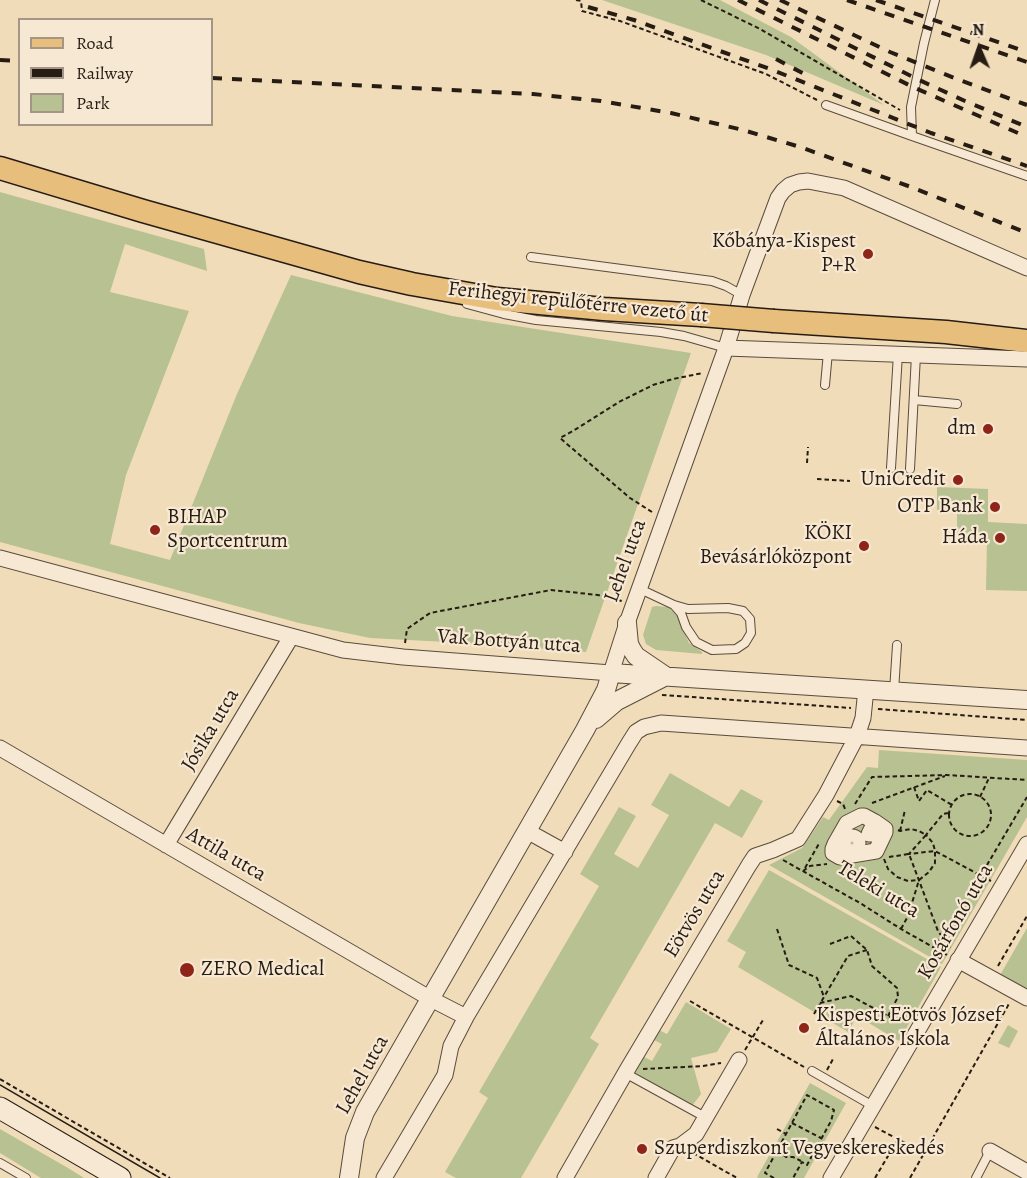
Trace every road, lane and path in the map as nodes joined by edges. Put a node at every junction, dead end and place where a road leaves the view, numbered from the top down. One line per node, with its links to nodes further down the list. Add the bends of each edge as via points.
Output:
1 (576, 0): 4 (path, via 581,1 582,11 621,21 765,74)
2 (701, 0): 5 (path)
3 (934, 0): 5 (lane)
4 (826, 105): 6 (lane)
5 (911, 116): 6 (lane)
6 (912, 136): 8 (lane)
7 (0, 168): 11 (main road, Ferihegyi repülőtérre vezető út)
8 (1027, 176)
9 (531, 257): 12 (lane, via 712,281)
10 (1027, 268): 12 (street, Lehel utca, via 844,188 808,181 790,185 778,198)
11 (412, 284): 13 (lane); 15 (main road, Ferihegyi repülőtérre vezető út, bridge, via 497,299 604,309)
12 (742, 295): 16 (street, Lehel utca)
13 (450, 300)
14 (461, 303): 16 (lane, via 536,320 661,332)
15 (1027, 341)
16 (726, 348): 17 (street); 21 (street, Lehel utca)
17 (828, 352): 18 (street); 22 (lane)
18 (898, 354): 19 (street); 27 (lane)
19 (916, 355): 20 (street); 23 (lane)
20 (1027, 359)
21 (719, 367): 31 (street, Lehel utca); 31 (path, via 653,385 561,438 630,498)
22 (825, 386)
23 (914, 400): 24 (lane); 28 (lane)
24 (957, 404)
25 (808, 447): 26 (path)
26 (807, 463)
27 (891, 468)
28 (910, 469)
29 (817, 478): 30 (path)
30 (850, 482)
31 (665, 521): 33 (street, Lehel utca)
32 (0, 558): 36 (street, Vak Bottyán utca)
33 (637, 597): 34 (lane); 35 (street, Lehel utca); 38 (path, via 552,590 430,613 407,629)
34 (674, 604): 34 (lane, via 696,642 712,650 736,649 751,633 750,619 743,611 688,609)
35 (627, 622): 39 (street, Lehel utca); 40 (street, via 629,644 636,656)
36 (291, 637): 38 (street, Vak Bottyán utca, via 343,650); 69 (street, Jósika utca)
37 (897, 645): 42 (lane)
38 (403, 657): 39 (street, Vak Bottyán utca)
39 (611, 673): 40 (street, Vak Bottyán utca); 47 (street, Lehel utca)
40 (666, 676): 41 (street, Vak Bottyán utca); 47 (street, via 617,701)
41 (866, 689): 42 (street, Vak Bottyán utca); 45 (street, Eötvös utca)
42 (894, 691): 44 (street, Vak Bottyán utca)
43 (654, 695): 45 (path)
44 (1027, 700)
45 (864, 708): 46 (path); 48 (street, Eötvös utca)
46 (1027, 720)
47 (585, 730): 64 (street, Lehel utca)
48 (857, 736): 50 (street); 55 (street, Eötvös utca); 72 (street, via 661,723 644,727 629,743)
49 (0, 748): 69 (street, Attila utca)
50 (1027, 748)
51 (947, 775): 52 (path); 54 (path); 60 (path, via 872,777 854,804)
52 (989, 778): 53 (path); 56 (path)
53 (1027, 780)
54 (914, 787): 58 (path); 59 (path, via 919,801 927,790)
55 (826, 795): 62 (path, via 843,804); 70 (street, Eötvös utca, via 798,839)
56 (980, 797): 59 (path, via 964,795); 63 (path, via 991,814 983,832 969,836 956,832)
57 (1027, 797): 76 (path)
58 (872, 803)
59 (952, 805): 63 (path)
60 (861, 807)
61 (905, 810): 65 (path)
62 (846, 813)
63 (949, 813): 66 (path, via 943,814)
64 (527, 831): 72 (street); 90 (street, Lehel utca)
65 (900, 831): 66 (path, via 911,829); 67 (path); 67 (path)
66 (926, 835): 71 (path); 73 (path)
67 (871, 837): 67 (street, via 870,853 876,851)
68 (1027, 844): 78 (street, Kosárfonó utca)
69 (166, 845): 90 (street, Attila utca)
70 (773, 850): 75 (path, Teleki utca, via 777,857); 99 (street, Eötvös utca, via 755,856 749,865)
71 (935, 851): 73 (path); 76 (path); 77 (path, via 935,863)
72 (565, 852): 94 (street)
73 (909, 854): 77 (path); 77 (path, via 884,858 897,877)
74 (830, 864): 75 (path, via 810,866)
75 (803, 871): 81 (path, Teleki utca)
76 (981, 876): 78 (path); 82 (path)
77 (919, 880): 81 (path); 82 (path)
78 (1002, 886): 86 (street, Kosárfonó utca)
79 (1027, 916): 87 (path)
80 (777, 929): 89 (path, via 789,965 817,978)
81 (901, 929): 84 (path, Teleki utca)
82 (942, 936): 84 (path); 86 (path)
83 (830, 944): 85 (path, via 851,936)
84 (935, 948): 86 (path, Teleki utca)
85 (867, 950): 89 (path, via 848,956); 92 (path, via 872,966 897,988 898,997 889,1017 851,996)
86 (958, 960): 87 (street); 101 (street, Kosárfonó utca)
87 (991, 978): 88 (street)
88 (1021, 995): 113 (path)
89 (824, 997): 92 (path)
90 (432, 999): 94 (street); 120 (street, Lehel utca, via 365,1113 355,1138)
91 (690, 1001): 96 (path)
92 (820, 1003): 93 (path)
93 (814, 1014)
94 (466, 1017): 121 (street, via 451,1046 445,1075)
95 (763, 1020): 96 (path)
96 (753, 1037): 97 (path); 98 (path)
97 (739, 1059): 99 (path, via 703,1066 635,1069); 103 (street)
98 (812, 1071): 101 (lane)
99 (626, 1074): 103 (lane); 122 (street, Eötvös utca)
100 (0, 1079): 119 (path)
101 (873, 1106): 104 (street, Kosárfonó utca)
102 (0, 1108): 118 (main road)
103 (705, 1117): 110 (street, via 696,1134)
104 (865, 1121): 109 (path); 127 (street, Kosárfonó utca)
105 (792, 1123): 107 (path); 108 (path); 108 (path, via 807,1095 834,1110)
106 (777, 1130): 107 (path)
107 (786, 1134): 111 (path)
108 (821, 1138): 114 (path, via 807,1165)
109 (898, 1139): 113 (path); 128 (path)
110 (680, 1146): 123 (street, via 673,1148); 124 (path)
111 (778, 1150): 114 (path); 125 (path, via 765,1173)
112 (990, 1151): 116 (street); 130 (lane)
113 (924, 1153): 129 (path)
114 (802, 1162): 126 (path)
115 (0, 1163): 117 (lane)
116 (1020, 1173)
117 (26, 1178)
118 (120, 1178)
119 (170, 1178)
120 (349, 1178)
121 (384, 1178)
122 (565, 1178)
123 (656, 1178)
124 (738, 1178)
125 (774, 1178)
126 (793, 1178)
127 (831, 1178)
128 (875, 1178)
129 (910, 1178)
130 (976, 1178)

